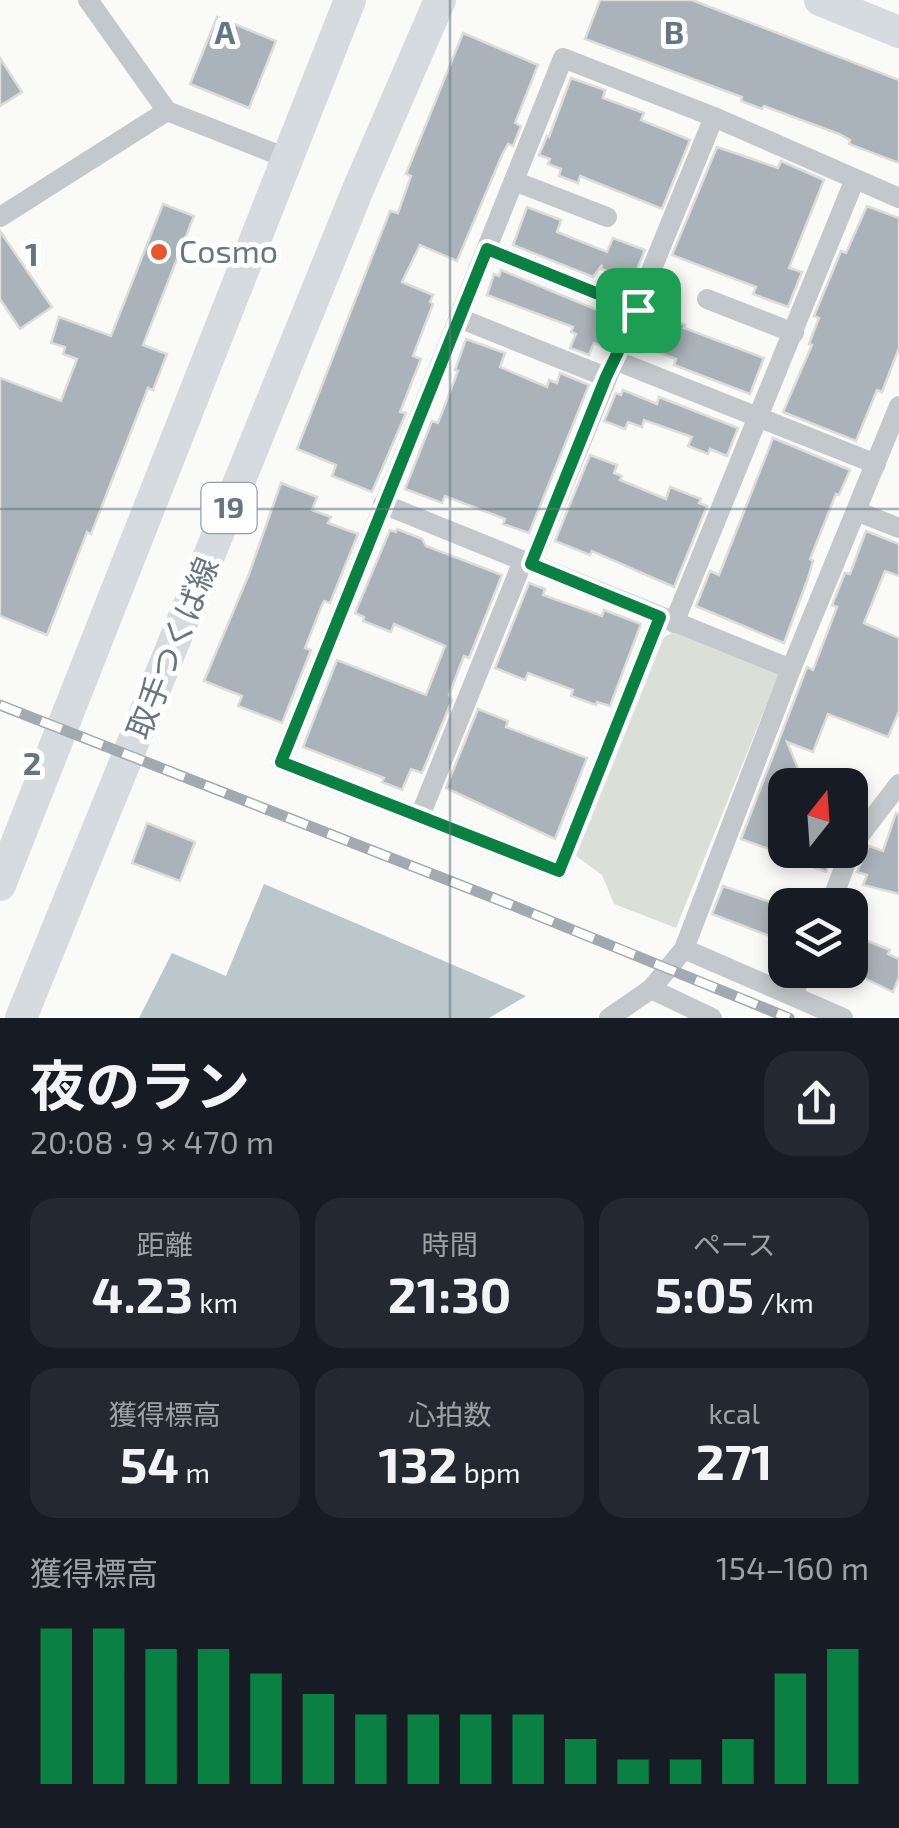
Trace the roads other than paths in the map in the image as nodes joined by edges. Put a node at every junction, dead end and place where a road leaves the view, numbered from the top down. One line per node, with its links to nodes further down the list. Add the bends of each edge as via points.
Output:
1 (88, 0): 6 (street)
2 (350, 0): 8 (main road, 19)
3 (440, 0): 37 (main road, 取手つくば線 / 19)
4 (820, 0): 5 (main road)
5 (899, 32)
6 (167, 112): 8 (street); 12 (street)
7 (714, 117): 9 (street); 10 (street, via 563,58); 16 (street)
8 (288, 159): 31 (main road, 19)
9 (855, 179): 11 (street); 18 (street)
10 (514, 181): 13 (street); 14 (street)
11 (899, 198)
12 (0, 217)
13 (607, 217)
14 (487, 249): 16 (street); 17 (street)
15 (707, 299): 18 (street)
16 (638, 310): 19 (street)
17 (459, 318): 19 (street); 23 (street)
18 (794, 333): 21 (street)
19 (612, 369): 21 (street); 26 (street)
20 (899, 406): 22 (street)
21 (759, 417): 22 (street); 27 (street)
22 (876, 464): 24 (street)
23 (383, 504): 26 (street); 30 (street, via 281,762)
24 (856, 511): 25 (street); 28 (street)
25 (899, 528)
26 (527, 563): 27 (street); 30 (street)
27 (668, 620): 28 (street); 30 (street, via 559,871)
28 (792, 669): 33 (street)
29 (899, 784): 32 (street, via 852,844)
30 (420, 816)
31 (0, 886)
32 (836, 888)
33 (684, 949): 35 (street); 36 (street)
34 (796, 988): 36 (street)
35 (650, 989): 38 (street); 39 (street)
36 (793, 996): 40 (street)
37 (21, 1018)
38 (609, 1018)
39 (712, 1018)
40 (844, 1018)

